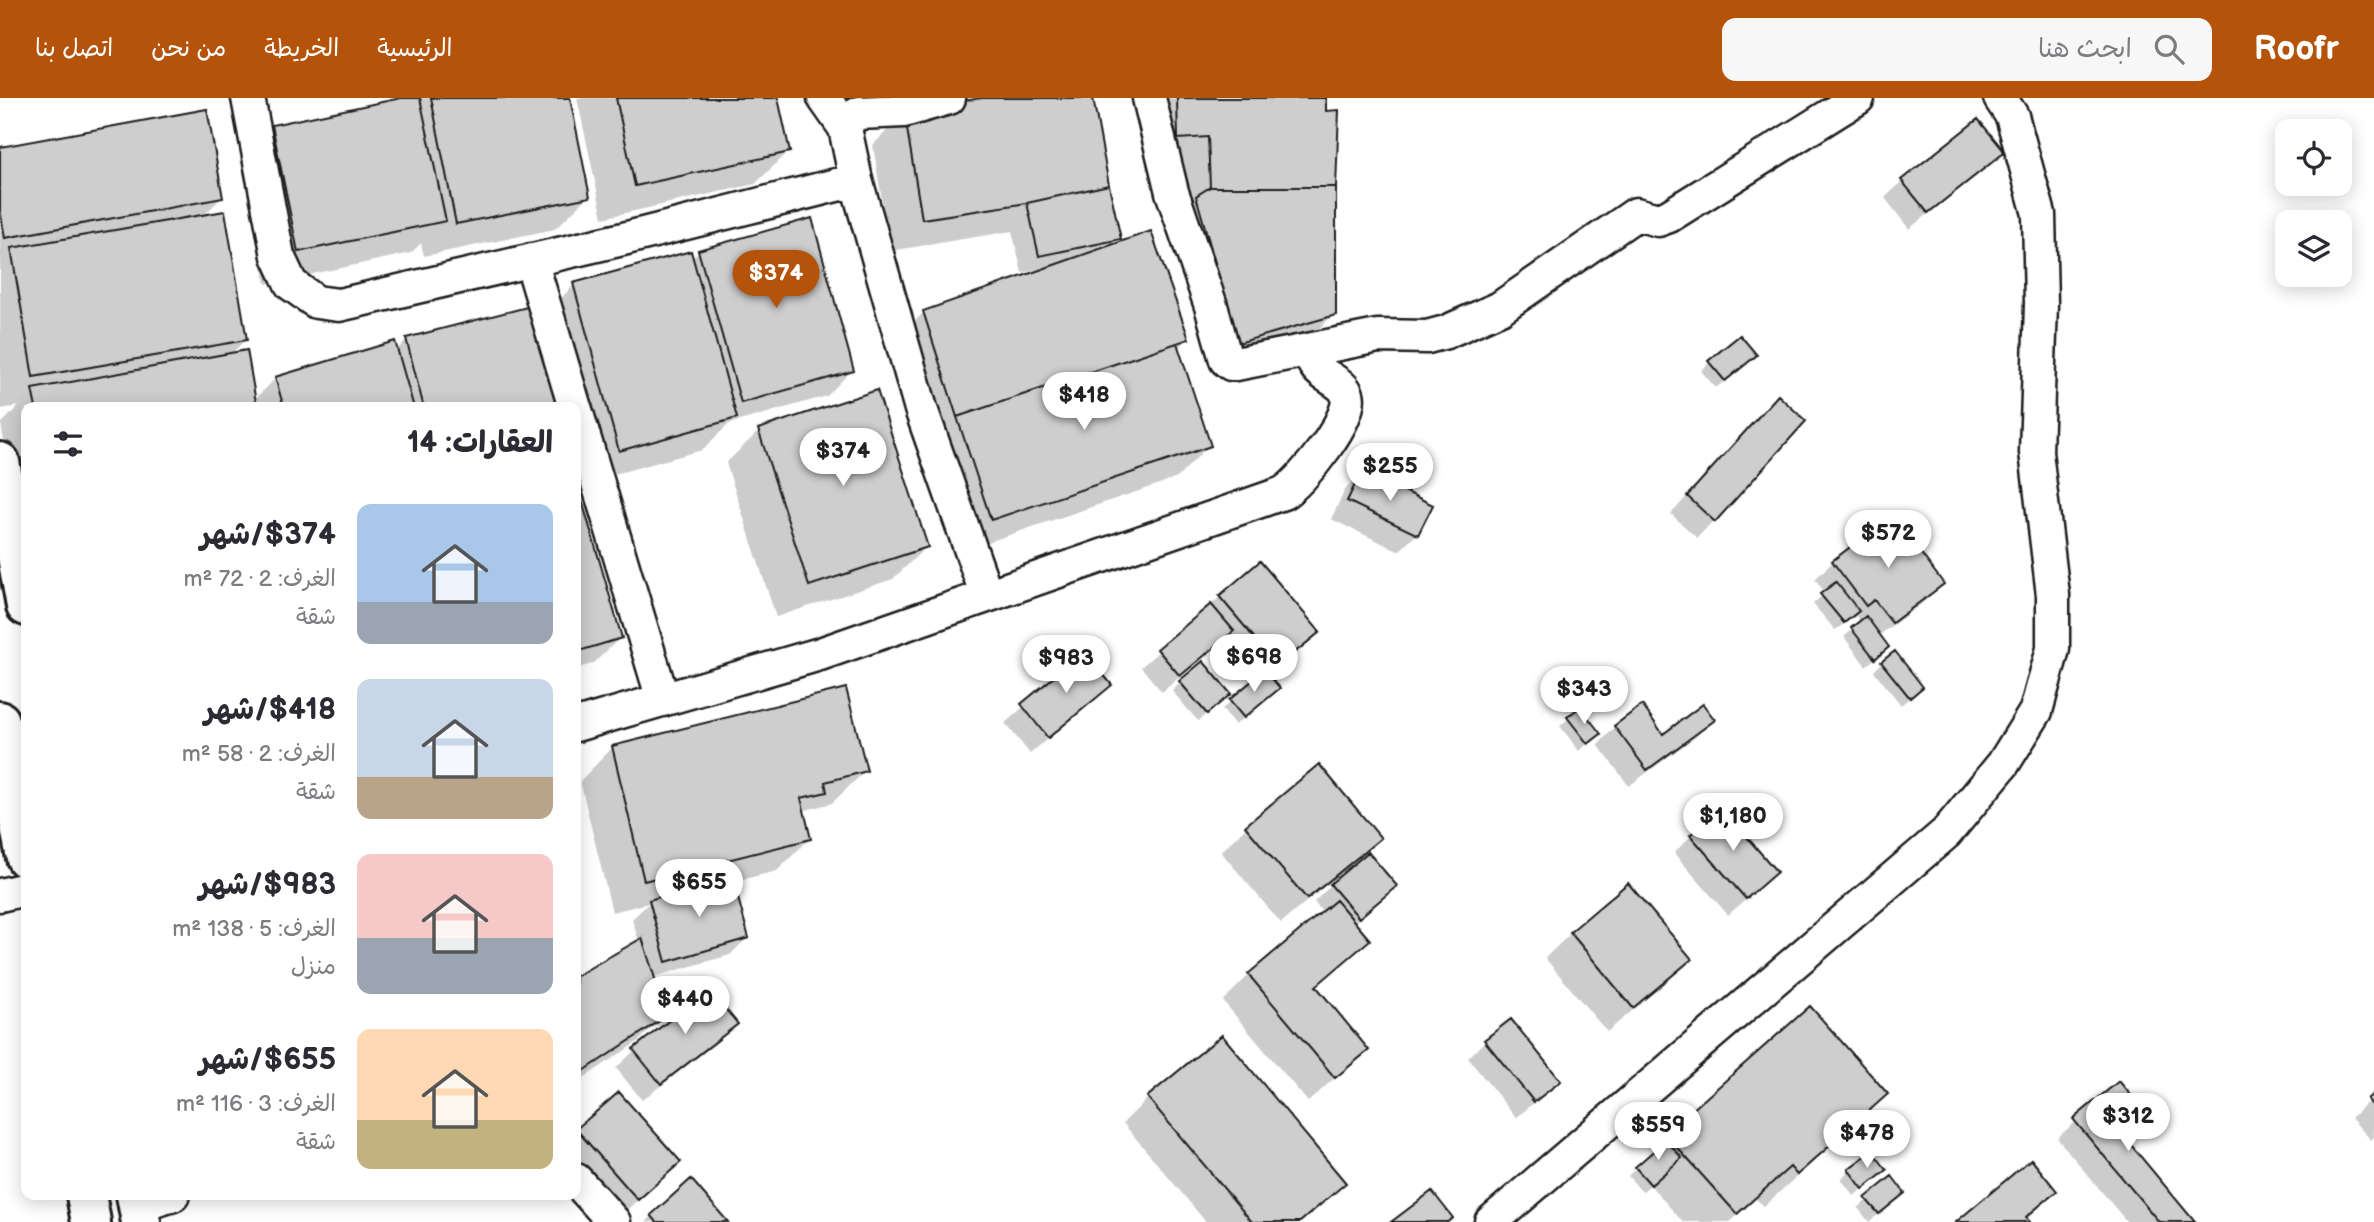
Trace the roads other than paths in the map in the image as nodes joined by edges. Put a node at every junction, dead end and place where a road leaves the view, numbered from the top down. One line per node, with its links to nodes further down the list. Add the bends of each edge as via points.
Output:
1 (248, 98): 9 (street, via 278,256 291,284 316,302 339,305)
2 (824, 98): 7 (street)
3 (948, 98): 7 (street, via 904,111 858,113)
4 (1149, 98): 10 (street, via 1172,192 1226,360 1236,364)
5 (1858, 98): 10 (street, via 1669,216 1658,220 1636,215 1500,308 1427,337 1378,336)
6 (2000, 98): 26 (street, via 2012,116 2039,214 2036,452 2053,595 2053,649 2036,711 2003,764 1947,833)
7 (845, 128): 8 (street)
8 (856, 180): 9 (street); 15 (street, via 921,409)
9 (531, 260): 11 (street)
10 (1308, 350): 15 (street, via 1315,366 1347,393 1348,401 1331,439 1292,488)
11 (573, 402)
12 (581, 429): 16 (street)
13 (0, 462): 14 (street)
14 (21, 578)
15 (987, 596): 16 (street, via 820,654)
16 (663, 700): 18 (street)
17 (0, 721): 19 (street)
18 (581, 724)
19 (21, 832)
20 (21, 890): 21 (street)
21 (0, 895)
22 (581, 1186): 25 (street)
23 (87, 1200): 24 (street)
24 (91, 1222)
25 (614, 1222)
26 (1491, 1222)

